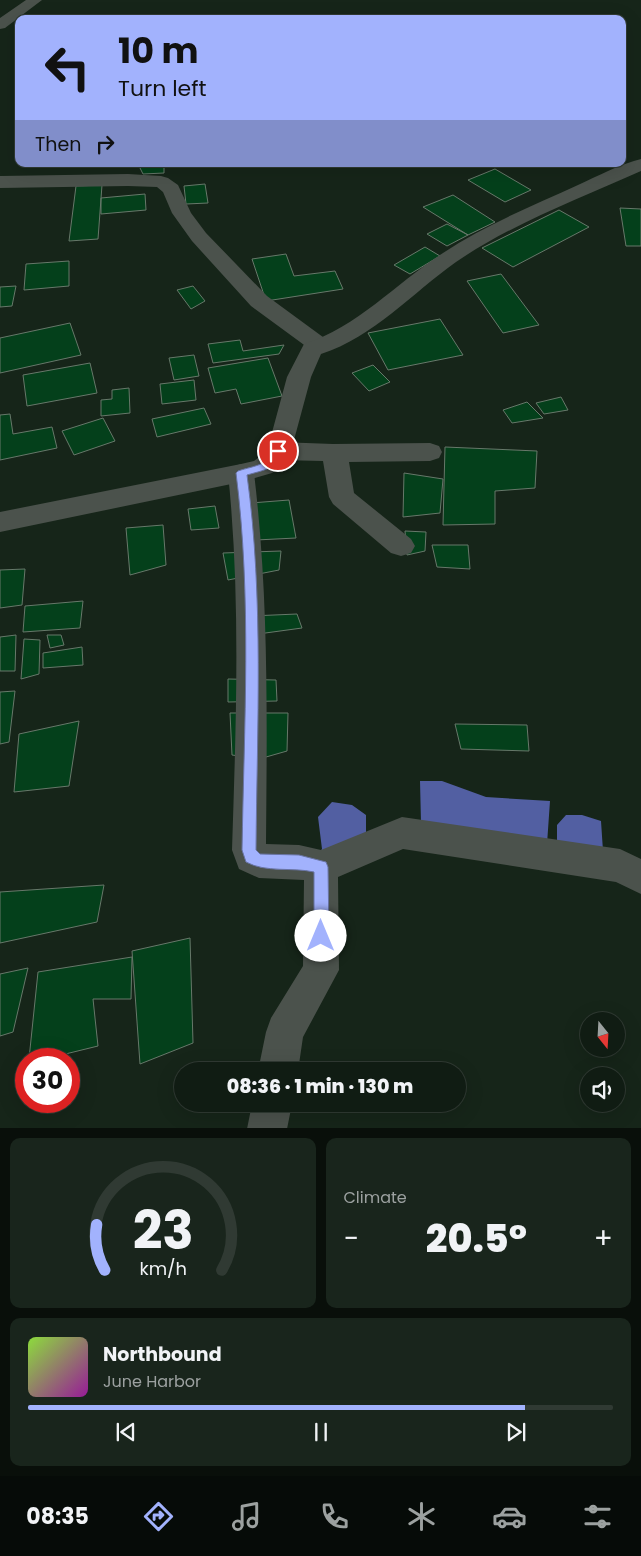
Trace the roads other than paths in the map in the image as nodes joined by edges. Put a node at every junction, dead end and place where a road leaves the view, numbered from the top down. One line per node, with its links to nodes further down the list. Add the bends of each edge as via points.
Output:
1 (35, 0): 2 (street)
2 (0, 25)
3 (641, 164): 5 (street, via 499,228 449,258 350,332 331,343)
4 (0, 182): 5 (street, via 128,180 166,185 199,237 259,301)
5 (319, 345): 6 (street, via 312,349 304,364)
6 (278, 451): 8 (street); 9 (street, via 276,460 270,465)
7 (430, 452): 8 (street)
8 (333, 454): 11 (street, via 338,464 342,496)
9 (241, 473): 10 (street); 12 (street, via 252,577 249,850 251,857 259,861 299,862)
10 (0, 522)
11 (401, 546)
12 (321, 867): 13 (street, via 402,833 620,866); 14 (street, via 321,970 285,1032)
13 (641, 877)
14 (280, 1062)
15 (270, 1112): 16 (street)
16 (267, 1128)

